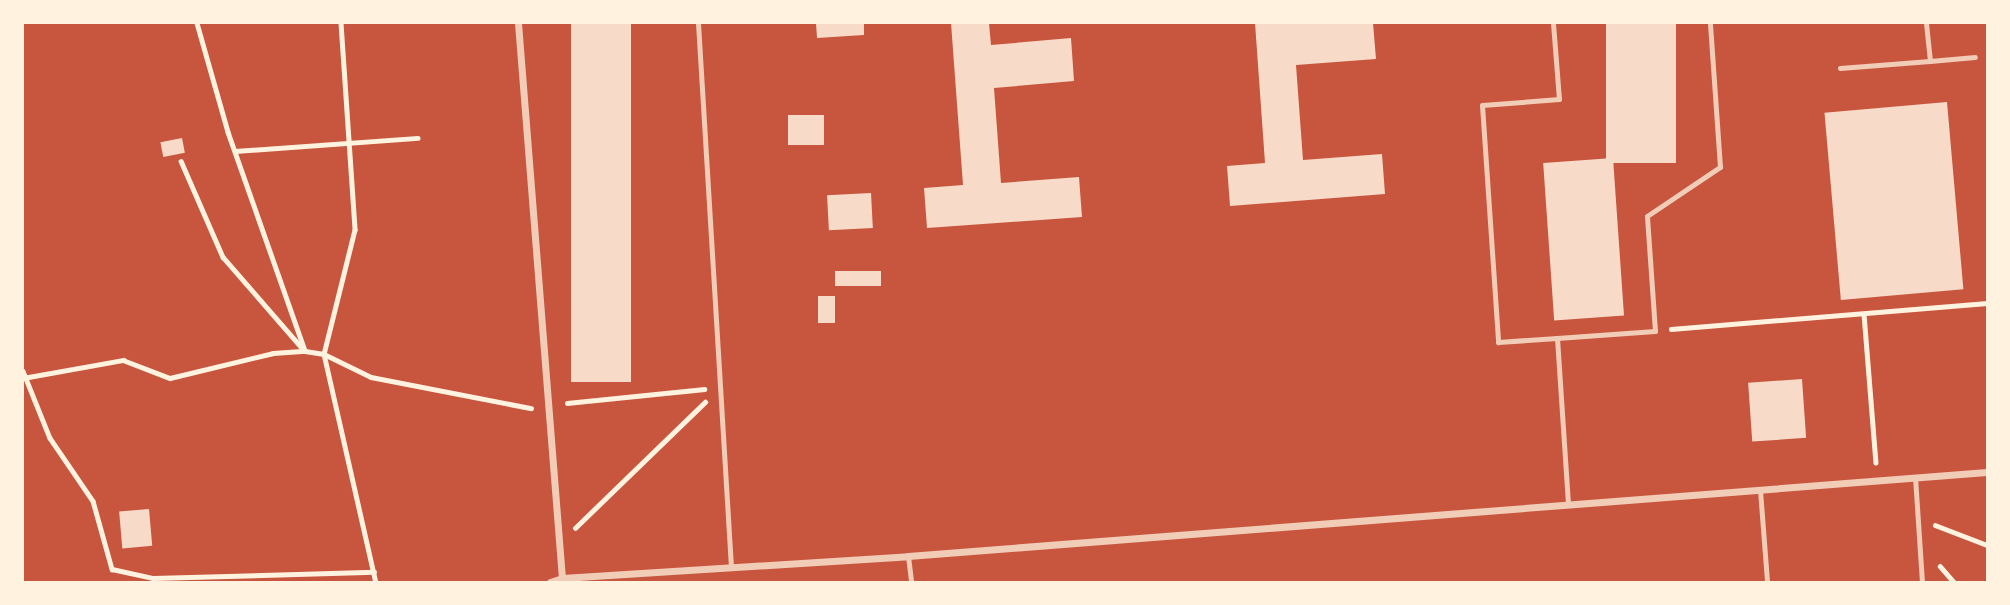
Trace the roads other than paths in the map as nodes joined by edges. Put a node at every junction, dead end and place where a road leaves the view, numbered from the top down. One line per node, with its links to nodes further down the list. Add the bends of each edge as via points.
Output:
1 (518, 23): 16 (street)
2 (698, 23): 15 (lane)
3 (1553, 23): 9 (lane, via 1559,99 1482,105 1498,342)
4 (1710, 23): 9 (lane, via 1720,167 1647,216 1655,331)
5 (1926, 23): 7 (lane)
6 (1975, 57): 7 (lane)
7 (1930, 61): 8 (lane)
8 (1840, 68)
9 (1556, 338): 13 (lane)
10 (1987, 472): 11 (street)
11 (1914, 477): 12 (street); 20 (lane)
12 (1760, 490): 13 (street); 19 (lane)
13 (1568, 505): 14 (street)
14 (908, 556): 15 (street); 18 (lane)
15 (730, 567): 16 (street)
16 (562, 578): 17 (street)
17 (550, 582)
18 (911, 582)
19 (1767, 582)
20 (1922, 582)

